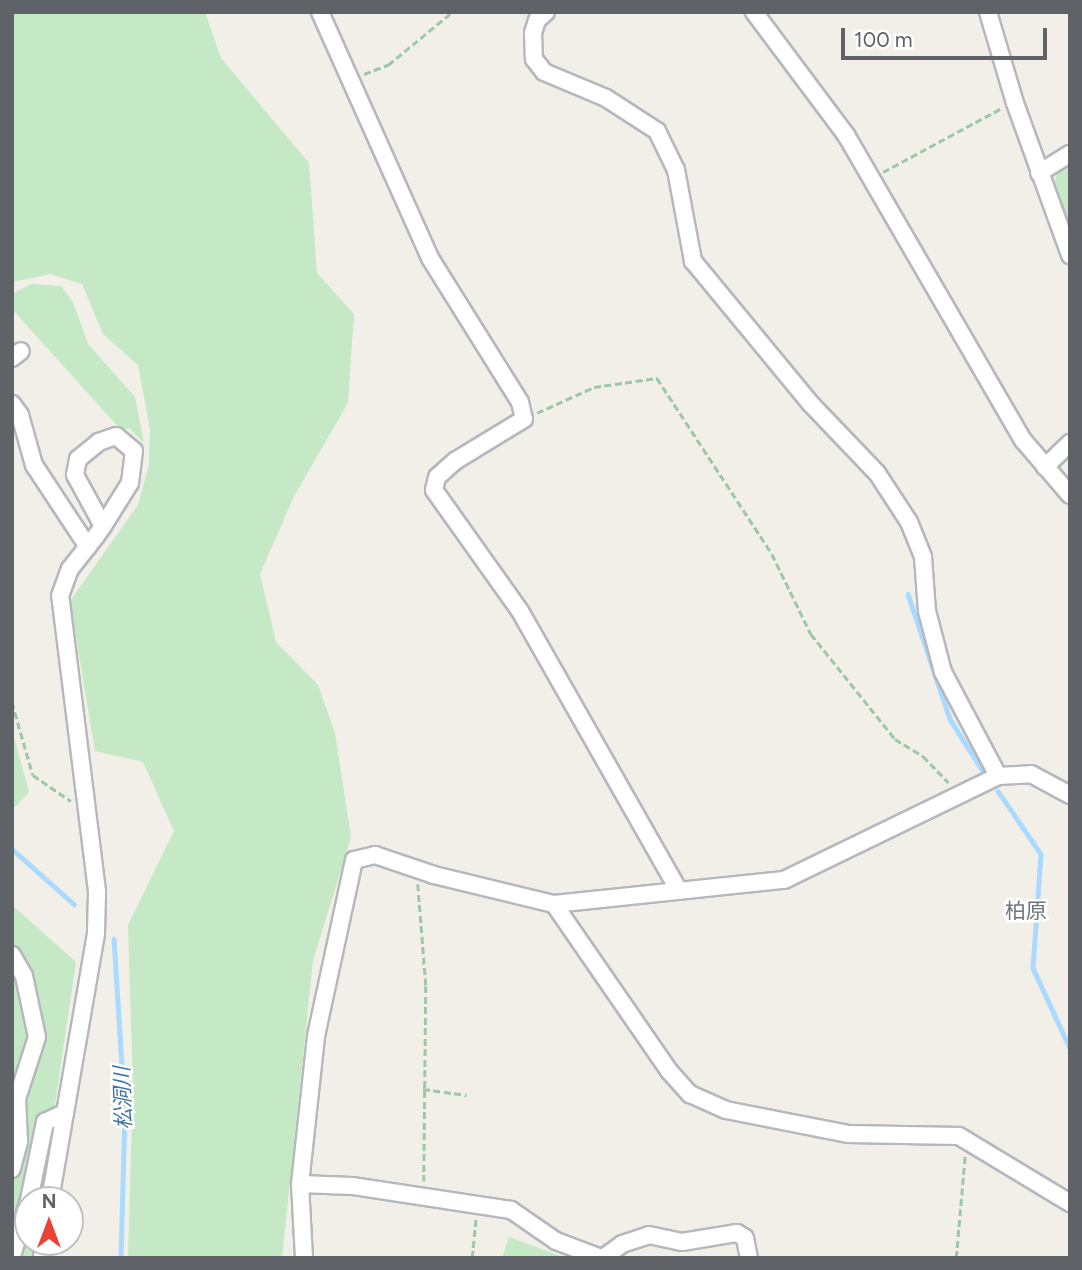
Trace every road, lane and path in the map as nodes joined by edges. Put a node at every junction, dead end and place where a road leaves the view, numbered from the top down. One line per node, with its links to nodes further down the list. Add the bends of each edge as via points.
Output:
1 (320, 12): 6 (street)
2 (452, 12): 6 (path, via 388,65)
3 (546, 12): 19 (street, via 533,33 534,59 544,72 606,98 657,131 676,170 693,261 810,403 877,473 909,522 923,557 927,611 943,672)
4 (754, 12): 10 (street, via 846,135)
5 (988, 12): 7 (street)
6 (351, 80): 13 (street, via 430,258 520,402)
7 (1015, 103): 9 (street); 10 (path)
8 (1070, 154): 9 (street)
9 (1040, 173): 11 (street)
10 (871, 178): 15 (street, via 1016,428)
11 (1070, 255)
12 (12, 404): 17 (street, via 20,415 34,465)
13 (524, 419): 20 (path, via 594,387 657,378 772,554 811,634 895,739 923,756); 24 (street, via 454,461 437,477 435,490 520,611)
14 (1070, 443): 15 (street)
15 (1045, 467): 16 (street)
16 (1070, 495)
17 (96, 537): 17 (street, via 130,483 134,451 116,436 99,442 78,460 75,475); 22 (street, via 70,569 60,596)
18 (12, 702): 22 (path, via 33,775)
19 (998, 776): 20 (street); 21 (street, via 1031,774)
20 (960, 794): 24 (street, via 784,880)
21 (1070, 795)
22 (88, 813): 29 (street, via 97,891 96,933)
23 (412, 867): 25 (street); 27 (path, via 418,882 426,986); 32 (street, via 367,854 351,864 316,1036)
24 (679, 891): 25 (street)
25 (554, 904): 30 (street, via 690,1094 726,1110 848,1134)
26 (12, 955): 31 (street, via 24,976 37,1037 17,1099 19,1142)
27 (423, 1089): 28 (path); 35 (path)
28 (467, 1095)
29 (64, 1113): 33 (street, via 45,1122); 34 (street)
30 (967, 1140): 36 (street); 42 (path)
31 (12, 1169)
32 (300, 1184): 35 (street); 38 (street)
33 (31, 1186)
34 (52, 1186)
35 (424, 1195): 37 (street)
36 (1070, 1203)
37 (477, 1204): 39 (path); 40 (street, via 512,1210 556,1241)
38 (304, 1258)
39 (472, 1258)
40 (602, 1258): 41 (street, via 622,1244 649,1235 682,1242 737,1233 745,1238)
41 (749, 1258)
42 (956, 1258)

